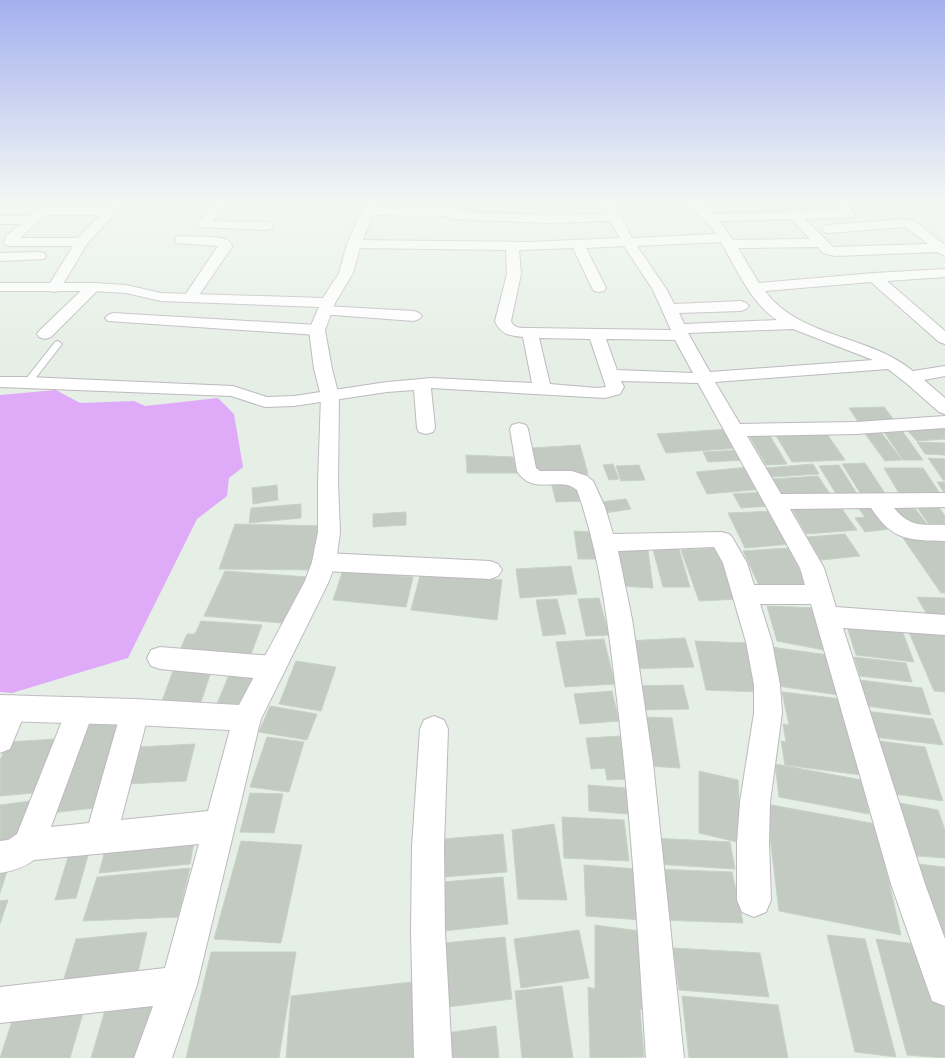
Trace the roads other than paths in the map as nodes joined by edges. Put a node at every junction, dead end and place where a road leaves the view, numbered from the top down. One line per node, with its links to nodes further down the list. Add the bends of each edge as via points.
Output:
1 (77, 250): 10 (street)
2 (223, 250): 19 (street)
3 (352, 250): 21 (street, via 346,273)
4 (512, 250): 26 (street, via 514,274 503,321 504,327 508,330)
5 (581, 250): 17 (street)
6 (634, 250): 24 (street, via 660,290)
7 (733, 250): 18 (street)
8 (830, 250): 9 (street)
9 (923, 250)
10 (74, 255): 11 (street); 16 (street)
11 (0, 258)
12 (945, 273): 13 (street)
13 (874, 277): 18 (street); 29 (street)
14 (0, 287): 16 (street)
15 (93, 287): 16 (street); 19 (street, via 134,290 154,296); 27 (street)
16 (54, 288)
17 (599, 288)
18 (755, 288): 25 (street, via 775,311)
19 (190, 298): 21 (street)
20 (742, 306): 24 (street)
21 (323, 315): 22 (street); 23 (street); 40 (street, via 323,369)
22 (414, 316)
23 (113, 318)
24 (676, 324): 25 (street); 28 (street); 35 (street)
25 (795, 324): 31 (street)
26 (530, 333): 28 (street); 39 (street)
27 (45, 334)
28 (596, 334): 33 (street)
29 (945, 339)
30 (58, 344): 37 (lane)
31 (892, 364): 34 (street); 35 (street)
32 (945, 371): 34 (street)
33 (611, 375): 35 (street); 39 (street, via 615,387 610,392)
34 (911, 377): 41 (street)
35 (702, 378): 45 (street)
36 (0, 382): 37 (street)
37 (28, 382): 40 (street, via 233,391 265,402)
38 (422, 384): 39 (street); 40 (street); 43 (street)
39 (542, 389)
40 (330, 396): 51 (street, via 329,532)
41 (945, 408)
42 (945, 422): 45 (street, via 856,428)
43 (426, 428)
44 (519, 429): 50 (street, via 527,471 531,476 543,479 573,478 582,481 586,486)
45 (734, 430): 48 (street)
46 (945, 500): 47 (street)
47 (876, 501): 48 (street); 49 (street, via 889,519 907,531)
48 (775, 502): 53 (street, via 812,568)
49 (945, 533)
50 (605, 543): 54 (street, via 721,540 735,563); 75 (street, via 631,703 645,817)
51 (324, 562): 52 (street); 58 (street)
52 (490, 570)
53 (820, 594): 54 (street); 55 (street)
54 (746, 595): 69 (street, via 759,642 768,713 755,802)
55 (827, 617): 56 (street); 71 (street, via 908,884)
56 (945, 625)
57 (160, 658): 58 (street)
58 (273, 668): 62 (street)
59 (6, 708): 60 (street); 64 (street)
60 (80, 710): 61 (street); 67 (street)
61 (135, 712): 62 (street); 66 (street)
62 (247, 718): 65 (street)
63 (434, 729): 74 (street, via 428,847)
64 (0, 739)
65 (218, 826): 66 (street); 70 (street)
66 (101, 837): 67 (street)
67 (28, 846): 68 (street, via 14,855)
68 (0, 857)
69 (754, 900)
70 (179, 985): 72 (street); 73 (street)
71 (945, 988)
72 (0, 1005)
73 (154, 1058)
74 (433, 1058)
75 (665, 1058)

